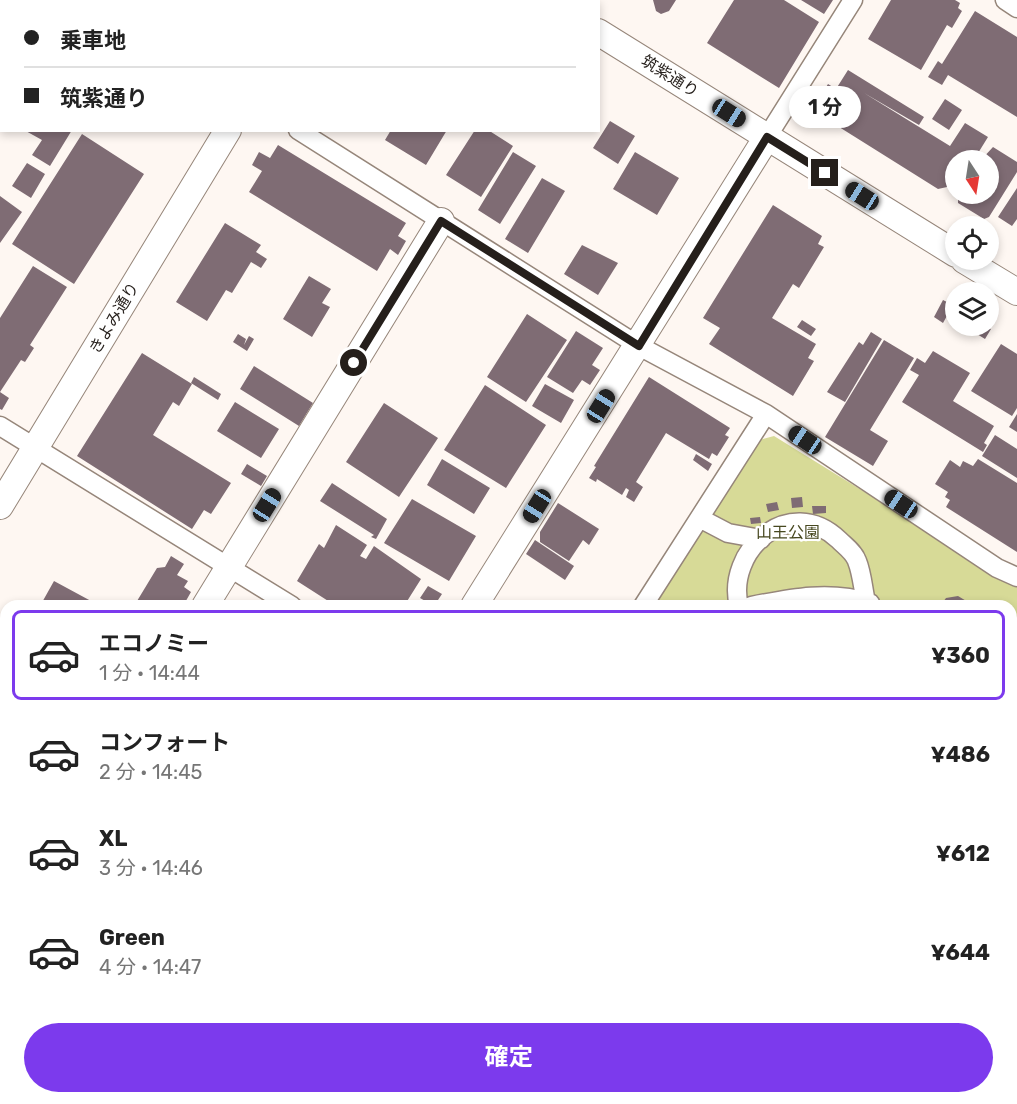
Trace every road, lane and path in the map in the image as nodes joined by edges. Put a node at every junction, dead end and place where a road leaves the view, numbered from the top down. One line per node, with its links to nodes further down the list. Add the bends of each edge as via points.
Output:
1 (853, 0): 7 (street)
2 (1005, 0): 3 (street)
3 (1017, 8)
4 (600, 33): 7 (street, 筑紫通り)
5 (227, 132): 15 (street, きよみ通り)
6 (301, 132): 8 (street)
7 (767, 137): 9 (street, 筑紫通り); 12 (street)
8 (441, 221): 12 (street); 19 (street)
9 (945, 247)
10 (981, 270): 11 (street)
11 (1017, 292)
12 (639, 346): 13 (street); 23 (street)
13 (766, 414): 20 (street, via 997,568); 24 (street)
14 (0, 426): 15 (street)
15 (34, 448): 16 (street, きよみ通り); 19 (street)
16 (0, 506)
17 (707, 522): 18 (street, via 728,533)
18 (761, 539): 25 (street, via 738,573); 28 (street, via 776,527 797,520 812,522 831,533 857,560)
19 (229, 566): 21 (street); 22 (street)
20 (1017, 577)
21 (209, 600)
22 (283, 600)
23 (478, 600)
24 (647, 600)
25 (738, 600)
26 (785, 600): 27 (street, via 833,596)
27 (856, 600)
28 (867, 600)

